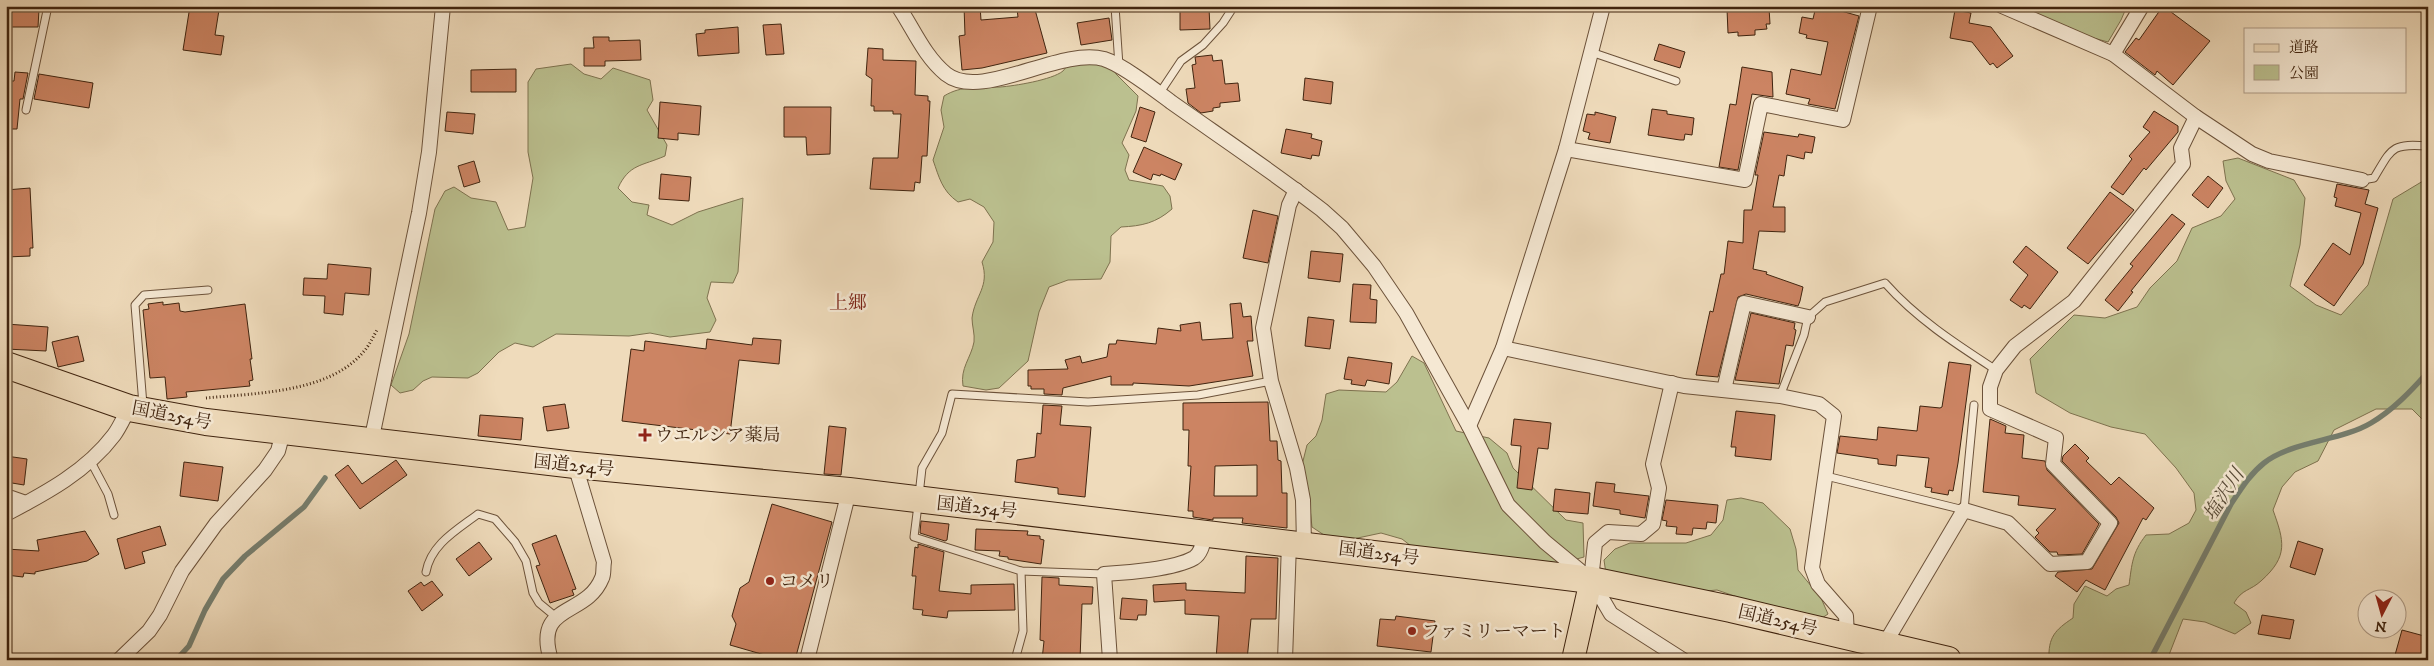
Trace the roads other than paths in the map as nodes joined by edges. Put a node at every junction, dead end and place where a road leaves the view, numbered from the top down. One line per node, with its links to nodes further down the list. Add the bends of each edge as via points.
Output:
1 (48, 6): 15 (lane)
2 (443, 6): 34 (street, via 429,152 419,213)
3 (898, 6): 12 (street, via 925,49 947,74 964,82 982,82 1069,59 1104,60)
4 (1115, 6): 12 (lane)
5 (1234, 6): 14 (lane, via 1203,45 1181,61)
6 (1603, 6): 10 (street)
7 (1870, 6): 18 (street, via 1843,120 1761,104 1746,180)
8 (2002, 6): 11 (street)
9 (2142, 6): 11 (street)
10 (1591, 52): 13 (lane); 18 (street)
11 (2113, 54): 16 (street)
12 (1120, 67): 14 (street)
13 (1676, 81)
14 (1159, 94): 20 (street)
15 (26, 110)
16 (2196, 117): 19 (street, via 2252,154 2269,161); 25 (street, via 2181,148 2183,164 2074,302 2015,346)
17 (2428, 146): 19 (lane, via 2406,144 2391,150 2374,178)
18 (1566, 149): 23 (street)
19 (2362, 180)
20 (1296, 190): 26 (street, via 1289,205 1263,328); 32 (street, via 1342,228 1374,266 1406,313)
21 (208, 290): 31 (lane, via 144,295 135,306)
22 (1808, 318): 25 (lane, via 1825,302 1885,283 1903,303 1947,339); 28 (street, via 1744,303); 29 (lane)
23 (1503, 348): 27 (street); 32 (street)
24 (6, 365): 31 (highway, 国道254号)
25 (1996, 370): 42 (street, via 1990,387 1990,408 2056,438 2053,464 2110,523 2086,562 2050,564 2008,523)
26 (1271, 381): 40 (lane, via 1198,395 1088,402 952,394 942,433 922,468); 46 (street, via 1297,468 1303,500)
27 (1672, 383): 28 (street); 50 (street, via 1653,464 1659,488 1653,524 1641,534 1608,532 1595,543)
28 (1724, 390): 29 (street)
29 (1780, 396): 37 (street, via 1819,404 1834,416)
30 (1974, 405): 42 (lane)
31 (136, 409): 33 (highway, 国道254号); 35 (street)
32 (1469, 426): 50 (street, via 1508,504 1545,542)
33 (283, 432): 34 (highway, 国道254号); 54 (street, via 278,451 265,470 211,531 182,571 160,615)
34 (371, 442): 36 (highway, 国道254号)
35 (90, 460): 41 (street, via 52,490); 44 (lane, via 108,494)
36 (575, 465): 38 (highway, 国道254号); 51 (street, via 604,562 602,578 588,598)
37 (1826, 476): 42 (lane); 52 (street, via 1812,568 1818,584 1846,616)
38 (849, 491): 40 (highway, 国道254号); 56 (street)
39 (6, 496): 41 (street)
40 (919, 501): 45 (highway, 国道254号); 47 (lane, via 914,538)
41 (26, 503): 43 (street)
42 (1964, 510): 53 (street)
43 (6, 514)
44 (114, 515)
45 (1205, 534): 46 (highway, 国道254号); 49 (street, via 1195,558 1174,565)
46 (1296, 544): 50 (highway, 国道254号); 59 (street)
47 (1021, 570): 49 (lane); 57 (lane, via 1023,631)
48 (426, 572): 51 (lane, via 428,559 439,545 478,514 490,516 515,542 526,561 533,593 539,603)
49 (1104, 574): 58 (street)
50 (1592, 580): 52 (highway, 国道254号); 60 (main road); 61 (street, via 1612,614)
51 (556, 617): 55 (street, via 547,629 547,647)
52 (1847, 636): 53 (highway, 国道254号)
53 (1882, 652): 62 (highway, 国道254号)
54 (119, 660)
55 (552, 660)
56 (807, 660)
57 (1014, 660)
58 (1110, 660)
59 (1285, 660)
60 (1573, 660)
61 (1683, 660)
62 (1948, 660)

